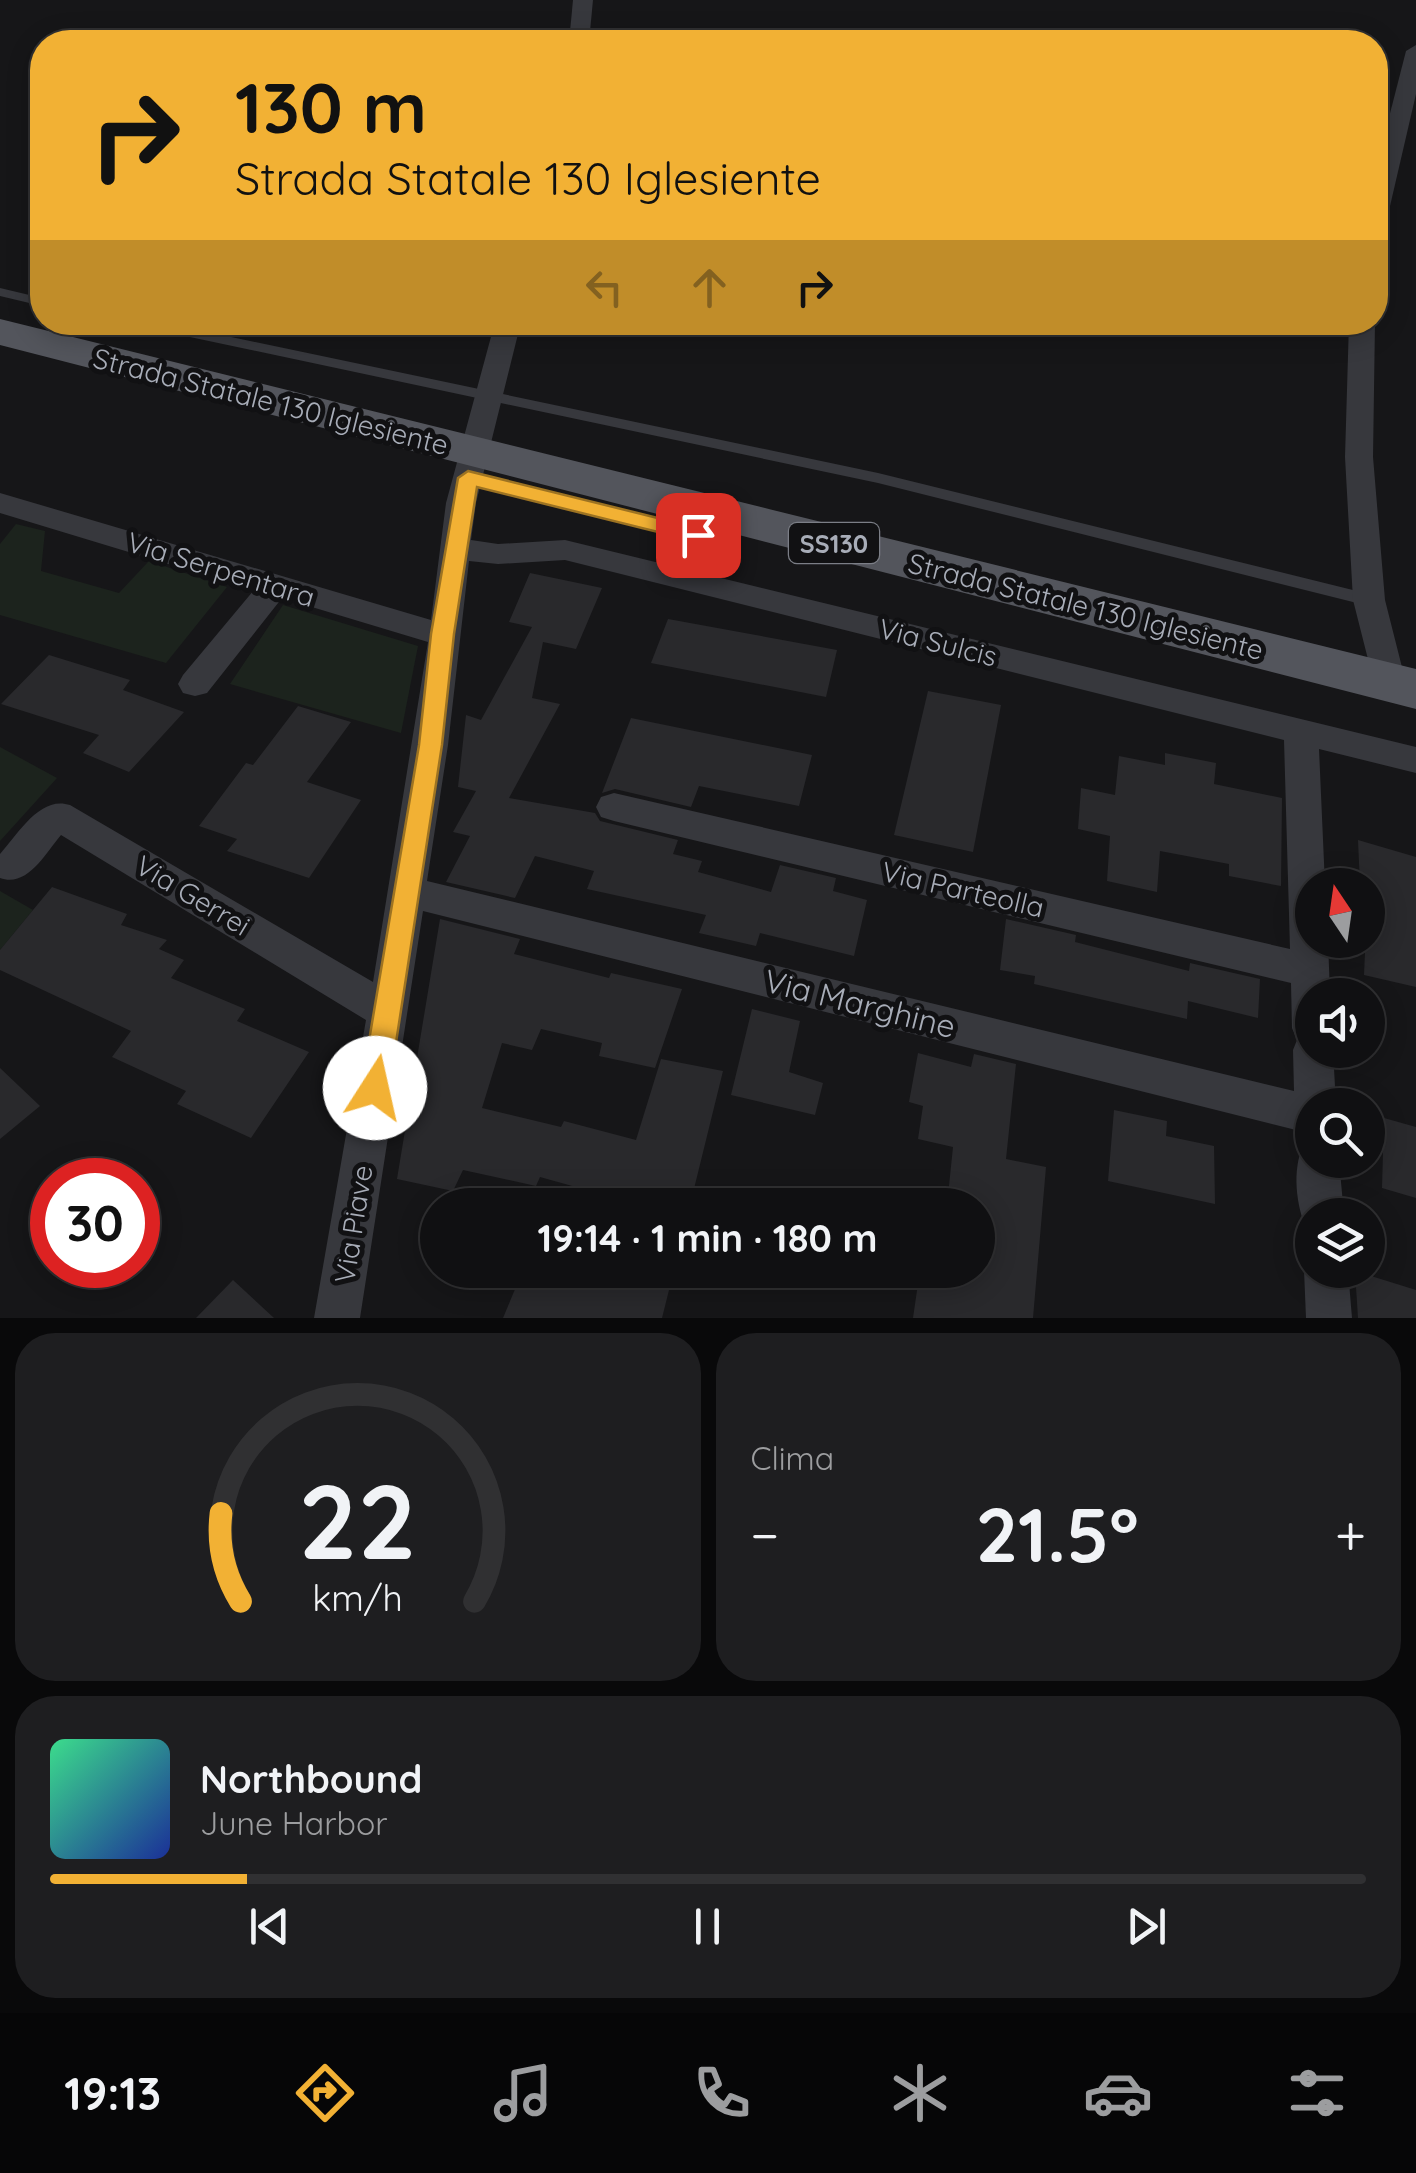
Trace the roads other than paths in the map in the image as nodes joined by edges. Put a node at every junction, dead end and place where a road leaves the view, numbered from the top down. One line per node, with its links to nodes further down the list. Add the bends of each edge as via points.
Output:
1 (583, 0): 2 (street)
2 (580, 30)
3 (1416, 51): 4 (street)
4 (1388, 166)
5 (0, 292): 6 (lane)
6 (30, 299)
7 (0, 332): 13 (main road, Strada Statale 130 Iglesiente / SS130)
8 (199, 335): 12 (lane)
9 (505, 335): 12 (street, Via Piave)
10 (1362, 335): 17 (street, via 1359,457)
11 (0, 359): 13 (main road, Strada Statale 130 Iglesiente / SS130)
12 (488, 397): 13 (street, Via Piave); 17 (lane, via 878,478)
13 (471, 466): 15 (street, Via Piave); 20 (main road, Strada Statale 130 Iglesiente / SS130)
14 (1, 506): 16 (street, Via Serpentara)
15 (457, 550): 18 (street, Via Piave); 21 (street, Via Sulcis, via 565,550)
16 (275, 584): 18 (street, Via Serpentara); 19 (street)
17 (1368, 600): 20 (street)
18 (442, 634): 25 (street, Via Piave)
19 (195, 684)
20 (1407, 695)
21 (1301, 731): 22 (street, Via Sulcis); 26 (street)
22 (1416, 760)
23 (614, 807): 26 (street, Via Parteolla)
24 (12, 867): 28 (street, Via Gerrei, via 57,815)
25 (406, 892): 28 (street, Via Piave); 29 (street, Via Marghine)
26 (1311, 971): 27 (street)
27 (1311, 978)
28 (388, 1012): 31 (street, Via Piave)
29 (1295, 1111)
30 (1327, 1288): 32 (street)
31 (337, 1318)
32 (1329, 1318)

